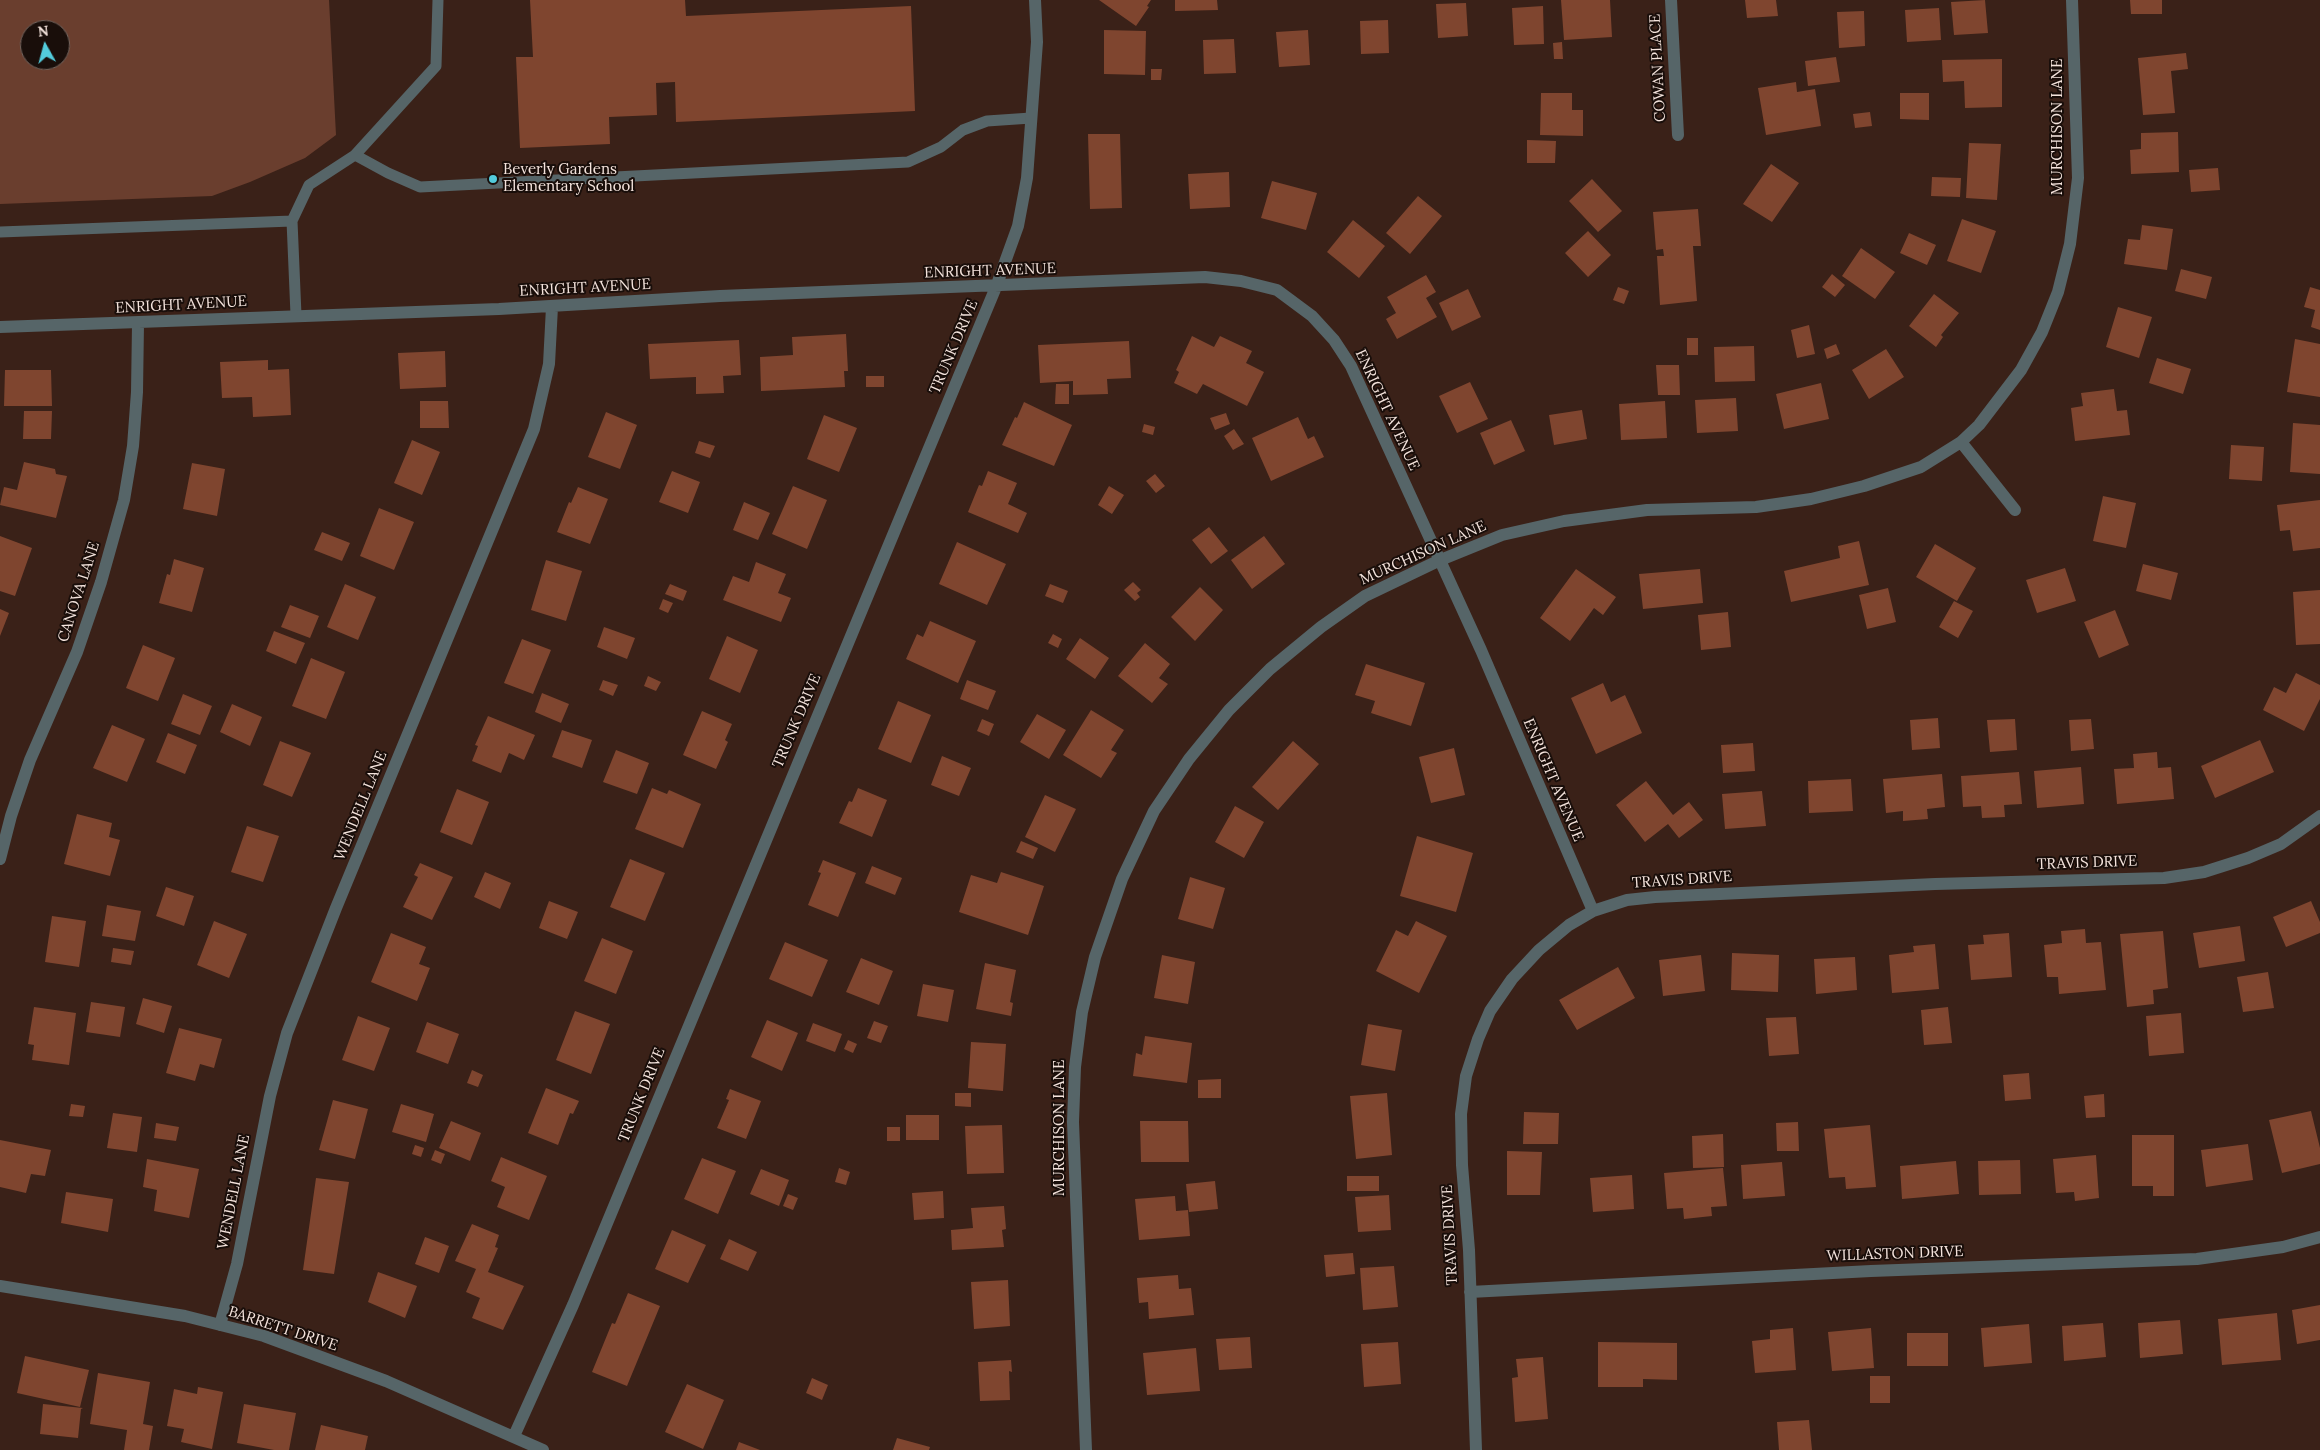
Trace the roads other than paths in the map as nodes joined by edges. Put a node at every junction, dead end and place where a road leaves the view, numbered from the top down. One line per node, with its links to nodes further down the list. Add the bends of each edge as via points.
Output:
1 (438, 0): 7 (lane, via 436,66)
2 (1035, 0): 5 (street, TRUNK DRIVE, via 1037,42)
3 (1671, 0): 6 (street, COWAN PLACE)
4 (2072, 0): 15 (street, MURCHISON LANE, via 2078,178 2070,244 2058,292 2042,332 2020,370 1979,425)
5 (1031, 118): 7 (lane, via 987,121 963,130 941,147 908,162 420,186); 10 (street, TRUNK DRIVE, via 1027,178 1018,226)
6 (1678, 135)
7 (355, 155): 8 (lane, via 309,186)
8 (292, 221): 9 (lane); 12 (lane)
9 (0, 232)
10 (996, 287): 11 (street, ENRIGHT AVENUE, via 720,296); 17 (street, ENRIGHT AVENUE, via 1205,278 1241,281 1277,290 1312,316 1334,340 1351,366); 25 (street, TRUNK DRIVE, via 573,1305)
11 (552, 307): 12 (street, ENRIGHT AVENUE); 24 (street, WENDELL LANE, via 549,364 534,429 288,1033 270,1096 237,1264)
12 (296, 315): 13 (street, ENRIGHT AVENUE)
13 (138, 324): 14 (street, ENRIGHT AVENUE); 19 (street, CANOVA LANE, via 134,446 124,500 101,582 76,652 30,760)
14 (0, 327)
15 (1961, 442): 16 (street); 17 (street, MURCHISON LANE, via 1921,467 1811,499 1756,506 1647,510 1564,521 1502,535)
16 (2015, 510)
17 (1438, 561): 20 (street, ENRIGHT AVENUE, via 1481,650); 27 (street, MURCHISON LANE, via 1365,596 1321,627 1270,669 1229,710 1189,759 1154,811 1122,879 1095,957 1082,1012 1075,1067 1074,1122)
18 (2320, 816): 20 (street, TRAVIS DRIVE, via 2281,844 2248,858 2204,872 2164,878 1935,884 1655,897 1627,900)
19 (0, 859)
20 (1593, 911): 23 (street, TRAVIS DRIVE, via 1569,925 1539,950 1512,979 1490,1012 1466,1076 1461,1114)
21 (2320, 1237): 23 (street, WILLASTON DRIVE, via 2283,1247 2197,1258)
22 (0, 1286): 24 (street, BARRETT DRIVE, via 185,1316)
23 (1470, 1292): 28 (street, TRAVIS DRIVE)
24 (220, 1325): 25 (street, BARRETT DRIVE, via 264,1336 386,1381)
25 (514, 1436): 26 (street, BARRETT DRIVE)
26 (543, 1450)
27 (1086, 1450)
28 (1476, 1450)

